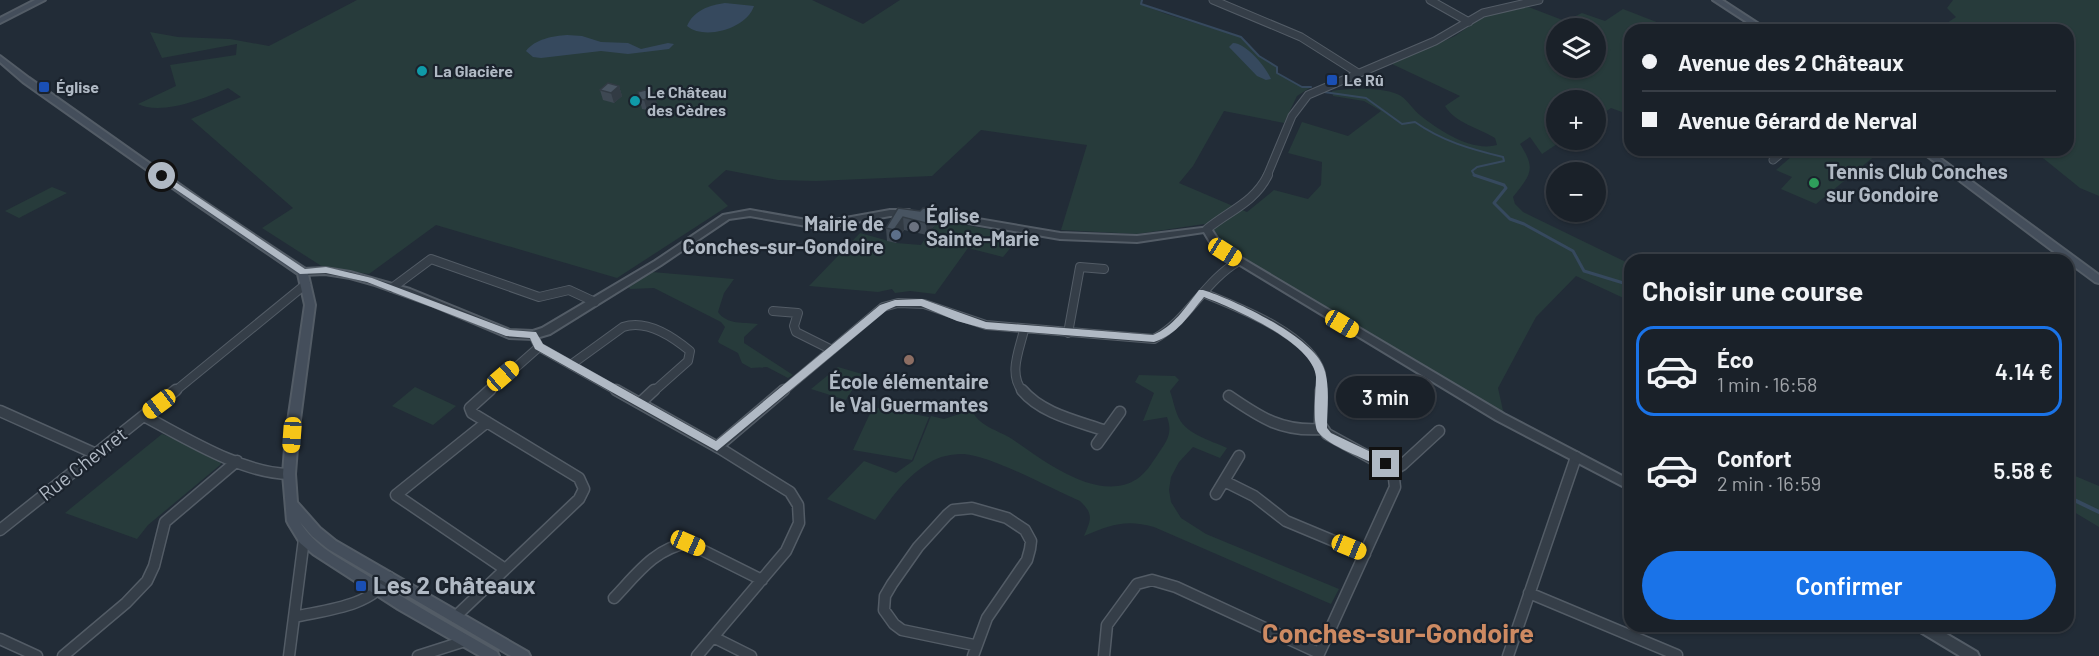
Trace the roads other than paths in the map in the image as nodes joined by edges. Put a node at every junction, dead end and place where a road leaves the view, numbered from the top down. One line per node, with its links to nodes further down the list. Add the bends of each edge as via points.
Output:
1 (41, 0): 8 (main road)
2 (1213, 0): 12 (street, via 1301,37)
3 (1430, 0): 9 (street)
4 (1539, 0): 7 (street)
5 (1717, 0): 10 (main road)
6 (1490, 3): 7 (street)
7 (1498, 8): 9 (street)
8 (0, 21)
9 (1469, 22): 12 (street, via 1435,41)
10 (1755, 24)
11 (0, 58): 21 (main road)
12 (1358, 73): 16 (street, via 1308,95 1301,102 1260,189 1241,208)
13 (1778, 156): 15 (street)
14 (1931, 156): 17 (main road)
15 (1773, 160)
16 (1207, 230): 18 (street, via 1213,240); 25 (street, via 1137,239 1103,238 1060,236 930,214 890,213 812,224 740,213 726,217)
17 (2064, 254)
18 (1239, 261): 24 (street, via 1214,279); 46 (street, via 1461,395)
19 (2074, 262): 22 (main road)
20 (1104, 269): 28 (street, via 1080,267)
21 (304, 278): 23 (street, via 326,270); 37 (street, Rue Chevret, via 251,331); 49 (main road, via 310,305)
22 (2099, 280)
23 (392, 288): 25 (street, via 431,259 539,297 569,290); 29 (street, via 509,334)
24 (1203, 293): 28 (street, via 1176,325 1154,339); 39 (street, via 1238,307 1308,352 1321,374)
25 (596, 302): 29 (street)
26 (773, 311): 31 (street, via 798,313 796,332)
27 (1024, 330): 28 (street); 31 (street, via 978,324 922,302 901,302 884,307); 40 (street, via 1015,374 1020,390 1036,403)
28 (1068, 333)
29 (533, 335): 30 (street)
30 (539, 346): 32 (street); 38 (street, via 470,408)
31 (832, 351): 43 (street)
32 (572, 364): 34 (street); 34 (street, via 630,324 650,328 690,351 688,361)
33 (1229, 396): 39 (street, via 1271,424 1303,431)
34 (640, 403): 43 (street)
35 (0, 411): 44 (street)
36 (1120, 411): 40 (street)
37 (144, 416): 44 (street, Rue Chevret); 47 (street)
38 (487, 422): 57 (street, via 579,478 584,486 579,499); 57 (street, via 396,495)
39 (1322, 429): 48 (street, via 1328,436 1378,458)
40 (1106, 431): 42 (street)
41 (1438, 431): 48 (street)
42 (1097, 444)
43 (717, 447): 59 (street, via 790,492 798,505 799,523 792,540)
44 (96, 454): 54 (street, Rue Chevret)
45 (1239, 456): 50 (street)
46 (1576, 457): 51 (street); 61 (street)
47 (237, 461): 49 (street, via 267,474); 72 (street, via 165,522 151,574 136,593)
48 (1393, 470): 56 (street, via 1395,487)
49 (289, 474): 53 (main road)
50 (1224, 481): 52 (street); 56 (street, via 1254,496 1286,521)
51 (1624, 482)
52 (1216, 494)
53 (292, 504): 55 (main road, via 293,521); 58 (main road, via 322,538)
54 (0, 530)
55 (304, 539): 60 (main road); 63 (street)
56 (1365, 554): 70 (street)
57 (505, 569): 64 (street)
58 (389, 578): 60 (street); 64 (main road)
59 (762, 580): 62 (street, via 688,543 677,543 658,554); 66 (street)
60 (381, 590): 63 (street); 68 (main road)
61 (1529, 593): 80 (street); 81 (street)
62 (615, 598)
63 (294, 617): 73 (street)
64 (455, 617): 76 (main road)
65 (1932, 632): 82 (street)
66 (713, 637): 77 (street); 78 (street)
67 (0, 639): 71 (street)
68 (465, 640): 74 (street); 75 (main road)
69 (973, 651): 69 (street, via 987,619 1027,560 1031,538 1021,525 1003,516 966,506 951,511 939,522 887,591 884,610 902,630)
70 (1319, 654): 79 (street, via 1176,587 1152,580 1137,584 1115,612 1107,625)
71 (37, 656)
72 (63, 656)
73 (289, 656)
74 (418, 656)
75 (492, 656)
76 (523, 656)
77 (697, 656)
78 (751, 656)
79 (1104, 656)
80 (1508, 656)
81 (1677, 656)
82 (1972, 656)

